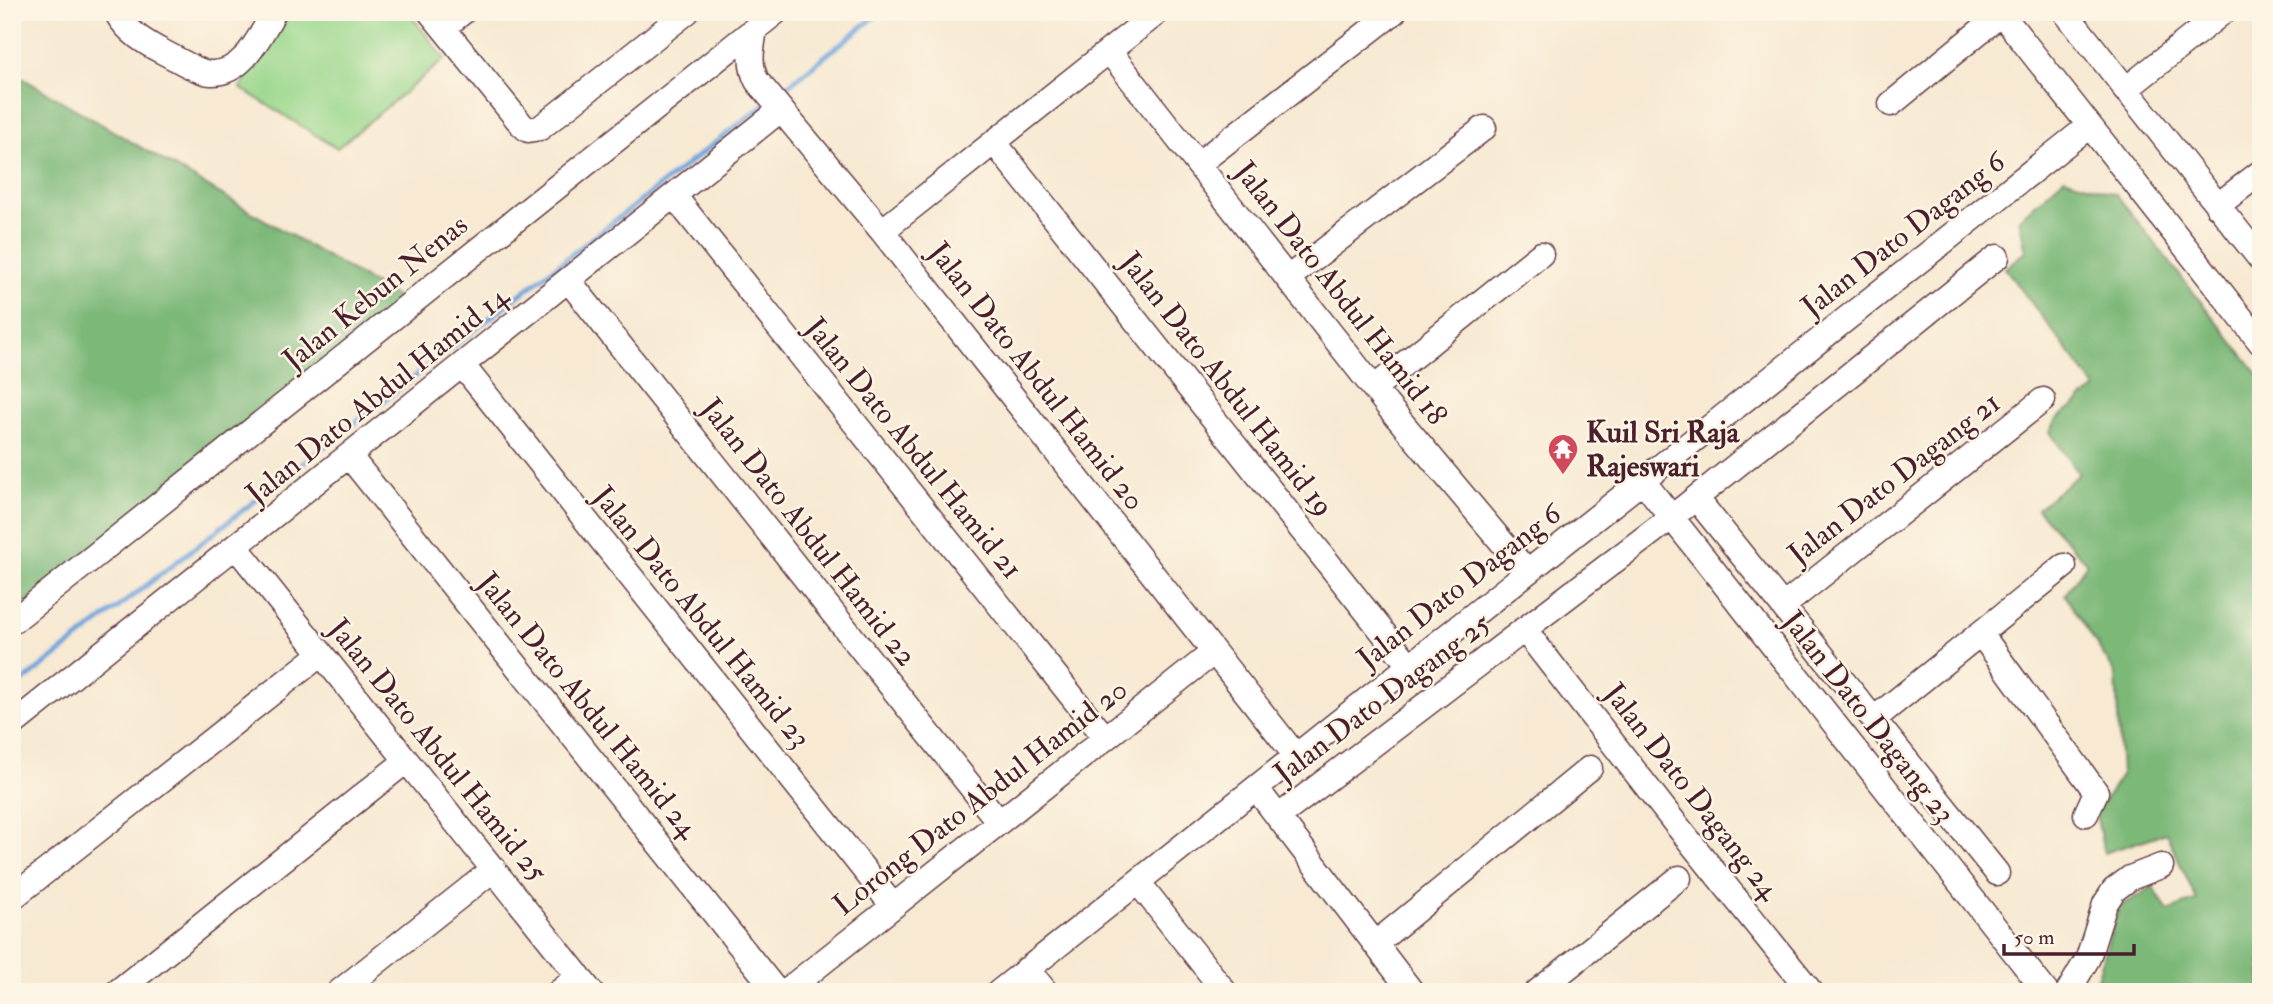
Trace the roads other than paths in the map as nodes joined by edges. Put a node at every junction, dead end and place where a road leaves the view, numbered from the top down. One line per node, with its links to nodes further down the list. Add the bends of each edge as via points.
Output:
1 (116, 12): 2 (street, via 128,31 209,73 228,69 246,56)
2 (274, 12)
3 (463, 12): 11 (street)
4 (687, 12): 11 (street, via 540,128 528,130)
5 (776, 12): 12 (street, Jalan Kebun Nenas)
6 (1158, 12): 13 (street)
7 (1394, 12): 20 (street)
8 (2065, 12): 14 (street)
9 (2223, 12): 14 (street)
10 (2000, 13): 15 (street); 17 (street)
11 (436, 20)
12 (755, 29): 16 (street, Jalan Dato Abdul Hamid 20, via 751,69); 42 (street, Jalan Kebun Nenas)
13 (1109, 51): 19 (street); 20 (street, Jalan Dato Abdul Hamid 18)
14 (2125, 90): 23 (street)
15 (1891, 104)
16 (779, 111): 22 (street, Jalan Dato Abdul Hamid 14); 24 (street, Jalan Dato Abdul Hamid 20)
17 (2089, 126): 30 (street); 35 (street, Jalan Dato Dagang 6)
18 (1484, 128): 28 (street)
19 (994, 142): 24 (street); 47 (street, Jalan Dato Abdul Hamid 19)
20 (1198, 163): 28 (street, Jalan Dato Abdul Hamid 18)
21 (2261, 172): 23 (street)
22 (675, 197): 29 (street, Jalan Dato Abdul Hamid 14); 50 (street, Jalan Dato Abdul Hamid 21)
23 (2217, 206): 27 (street)
24 (883, 231): 45 (street, Jalan Dato Abdul Hamid 20)
25 (1541, 254): 32 (street)
26 (1997, 257): 36 (street)
27 (2261, 260)
28 (1288, 278): 32 (street, Jalan Dato Abdul Hamid 18)
29 (569, 281): 31 (street, Jalan Dato Abdul Hamid 14); 57 (street, Jalan Dato Abdul Hamid 22)
30 (2261, 343)
31 (463, 366): 34 (street, Jalan Dato Abdul Hamid 14); 64 (street, Jalan Dato Abdul Hamid 23)
32 (1374, 388): 40 (street, Jalan Dato Abdul Hamid 18)
33 (2043, 400): 41 (street, Jalan Dato Dagang 21)
34 (351, 457): 38 (street, Jalan Dato Abdul Hamid 14); 71 (street, Jalan Dato Abdul Hamid 24)
35 (1643, 481): 37 (street, Jalan Dato Dagang 23); 40 (street, Jalan Dato Dagang 6)
36 (1696, 498): 37 (street); 41 (street, Jalan Dato Dagang 23)
37 (1672, 517): 43 (street, Jalan Dato Dagang 25); 79 (street, Jalan Dato Dagang 23)
38 (237, 548): 46 (street, Jalan Dato Abdul Hamid 25); 49 (street, Jalan Dato Abdul Hamid 14)
39 (2064, 566): 44 (street)
40 (1527, 572): 47 (street, Jalan Dato Dagang 6)
41 (1783, 606): 48 (street, Jalan Dato Dagang 23)
42 (12, 622)
43 (1524, 629): 56 (street, Jalan Dato Dagang 25); 78 (street, Jalan Dato Dagang 24)
44 (1981, 634): 48 (street); 55 (street, via 2096,792)
45 (1214, 652): 50 (street, Lorong Dato Abdul Hamid 20); 51 (street, Jalan Dato Abdul Hamid 20)
46 (321, 654): 52 (street, Jalan Dato Abdul Hamid 25); 63 (street)
47 (1409, 666): 51 (street, Jalan Dato Dagang 6)
48 (1874, 719): 60 (street, Jalan Dato Dagang 23)
49 (12, 726)
50 (1105, 738): 57 (street, Lorong Dato Abdul Hamid 20)
51 (1296, 756): 54 (street, Jalan Dato Dagang 6)
52 (407, 761): 59 (street, Jalan Dato Abdul Hamid 25); 68 (street)
53 (1590, 768): 65 (street)
54 (1256, 788): 56 (street); 62 (street, Jalan Dato Dagang 6)
55 (2085, 814)
56 (1278, 817): 65 (street)
57 (999, 822): 64 (street, Lorong Dato Abdul Hamid 20)
58 (2161, 866): 80 (street, via 2114,890 2088,958)
59 (494, 869): 67 (street, Jalan Dato Abdul Hamid 25); 69 (street)
60 (1997, 873)
61 (1679, 878): 77 (street)
62 (1138, 881): 66 (street, Jalan Dato Dagang 6); 75 (street)
63 (12, 898)
64 (893, 906): 72 (street, Lorong Dato Abdul Hamid 20)
65 (1375, 944): 76 (street)
66 (1027, 969): 73 (street, Jalan Dato Dagang 6); 74 (street)
67 (585, 984): 70 (street)
68 (117, 992)
69 (339, 992)
70 (559, 992)
71 (777, 992)
72 (785, 992)
73 (999, 992)
74 (1046, 992)
75 (1225, 992)
76 (1412, 992)
77 (1537, 992)
78 (1811, 992)
79 (2046, 992)
80 (2068, 992)

